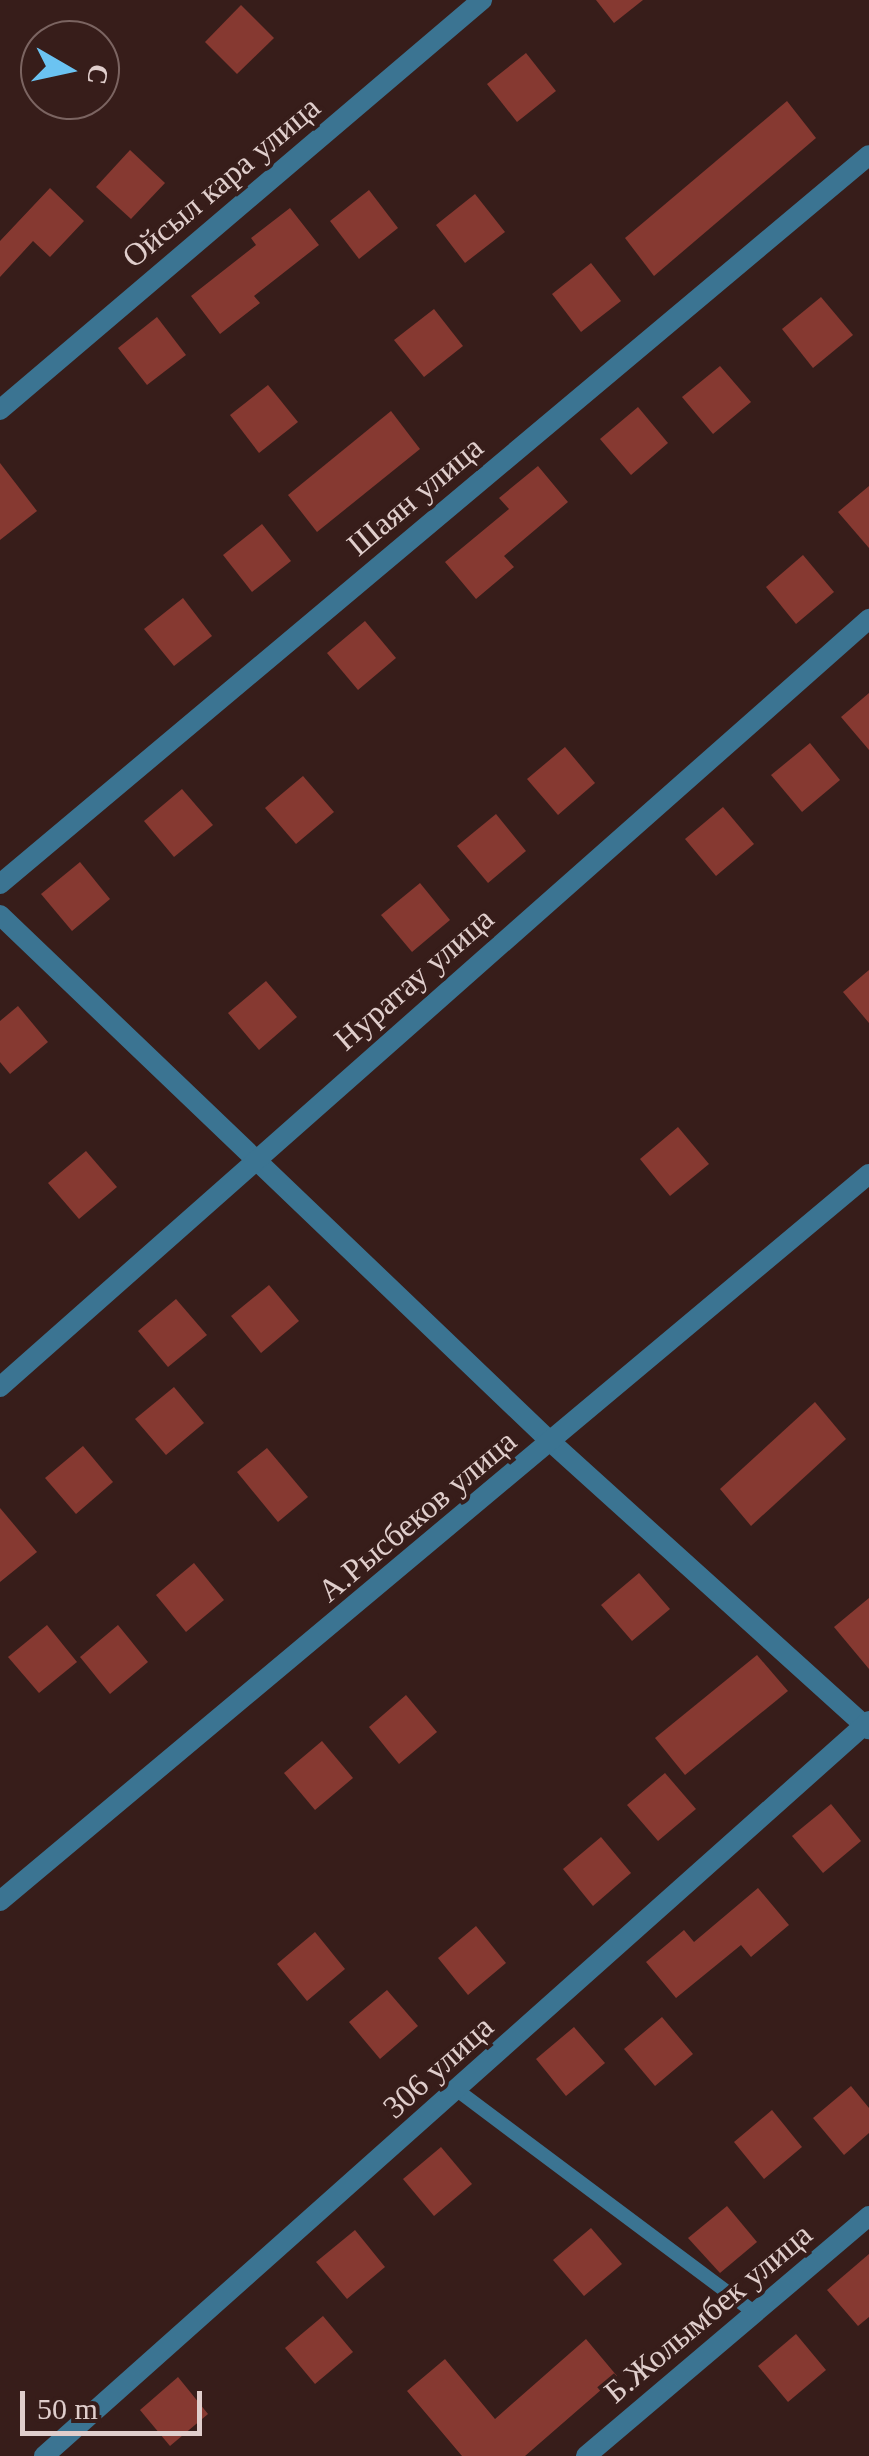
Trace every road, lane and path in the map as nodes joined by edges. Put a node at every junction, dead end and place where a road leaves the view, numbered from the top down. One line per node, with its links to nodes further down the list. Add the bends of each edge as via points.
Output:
1 (482, 0): 3 (street, Ойсыл кара улица)
2 (869, 155): 5 (street, Шаян улица)
3 (0, 410)
4 (869, 619): 7 (street, Нуратау улица)
5 (0, 884)
6 (0, 915): 7 (street)
7 (256, 1158): 9 (street, Нуратау улица); 10 (street)
8 (869, 1174): 10 (street, А.Рысбеков улица)
9 (0, 1387)
10 (552, 1443): 11 (street); 12 (street, А.Рысбеков улица)
11 (868, 1725): 13 (street, 306 улица)
12 (0, 1901)
13 (457, 2090): 15 (lane); 16 (street, 306 улица)
14 (869, 2216): 15 (street, Б.Жолымбек улица)
15 (756, 2313): 17 (street, Б.Жолымбек улица)
16 (44, 2456)
17 (586, 2456)

